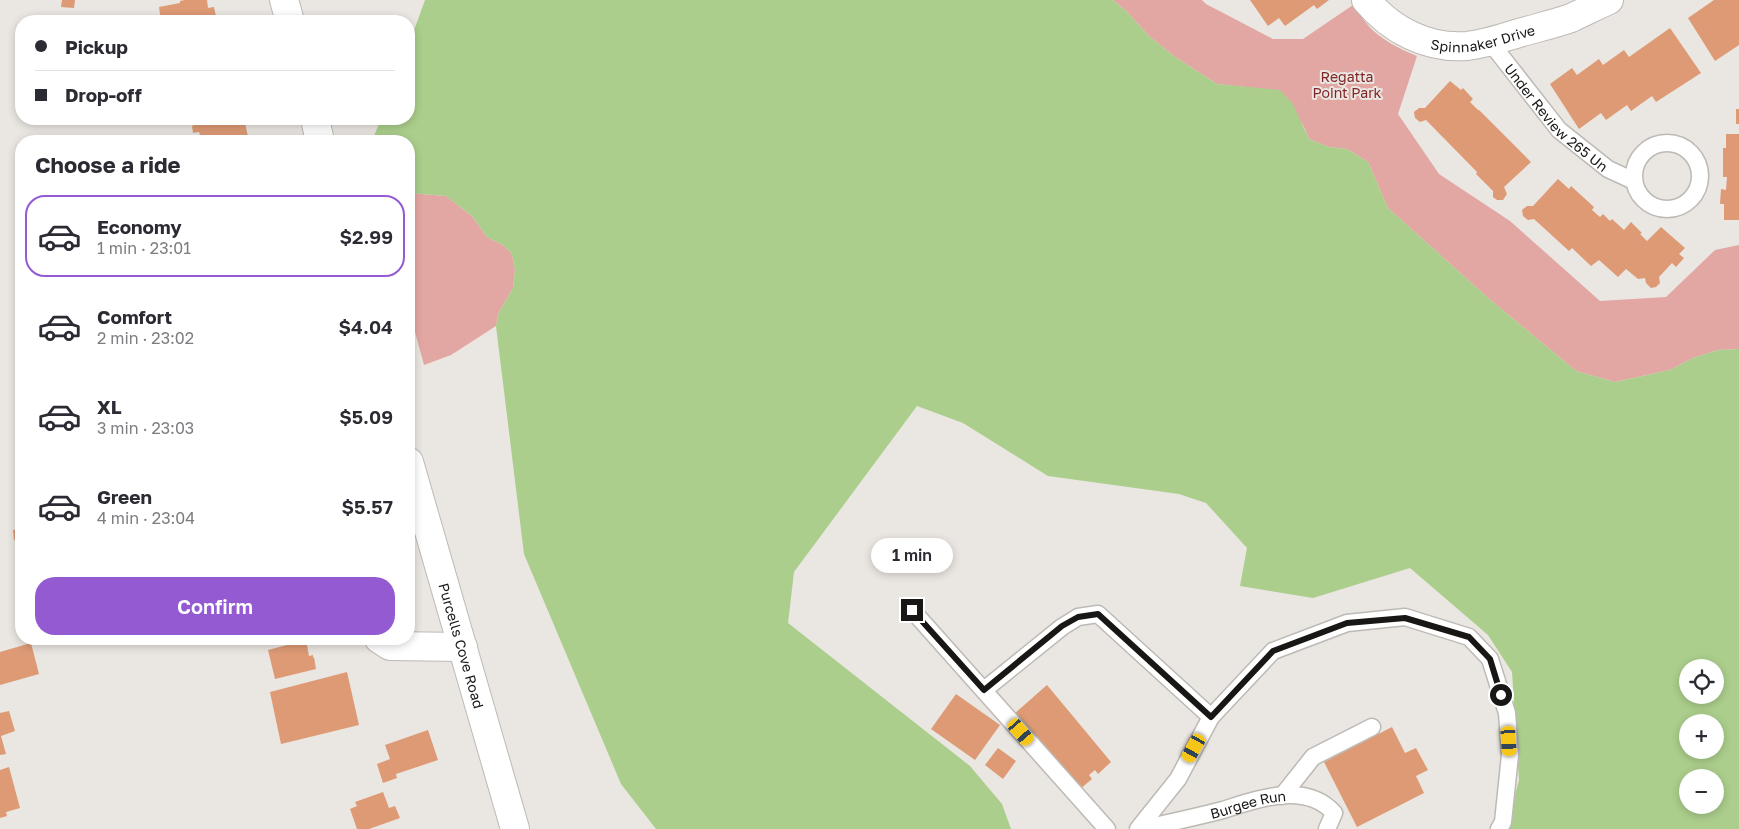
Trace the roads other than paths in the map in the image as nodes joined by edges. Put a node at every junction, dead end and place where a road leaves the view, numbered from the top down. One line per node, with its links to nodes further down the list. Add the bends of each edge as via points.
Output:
1 (284, 0): 4 (main road)
2 (1366, 0): 5 (main road, Spinnaker Drive, via 1392,25 1419,39 1448,46)
3 (1609, 0): 5 (main road, Spinnaker Drive, via 1569,18)
4 (288, 15)
5 (1490, 42): 6 (lane, Under Review 265 Un, via 1559,130 1608,170)
6 (1634, 181): 6 (lane, via 1647,202 1662,209 1678,208 1697,192 1699,165 1694,156 1679,144 1659,143 1642,153 1634,171)
7 (415, 483): 10 (main road, Purcells Cove Road)
8 (912, 610): 11 (lane)
9 (388, 645): 10 (main road)
10 (463, 647): 15 (main road, Purcells Cove Road)
11 (984, 690): 12 (lane, via 1062,626 1078,617 1098,614); 16 (lane)
12 (1211, 717): 17 (lane, via 1178,779); 19 (lane, via 1273,651 1347,623 1405,618 1469,637 1490,659 1507,713 1510,755 1503,822)
13 (1372, 727): 14 (lane, via 1313,757)
14 (1282, 796): 17 (lane, Burgee Run, via 1256,799); 18 (lane, Burgee Run, via 1304,796 1327,805 1334,813)
15 (516, 828)
16 (1107, 829)
17 (1139, 829)
18 (1327, 829)
19 (1499, 829)

